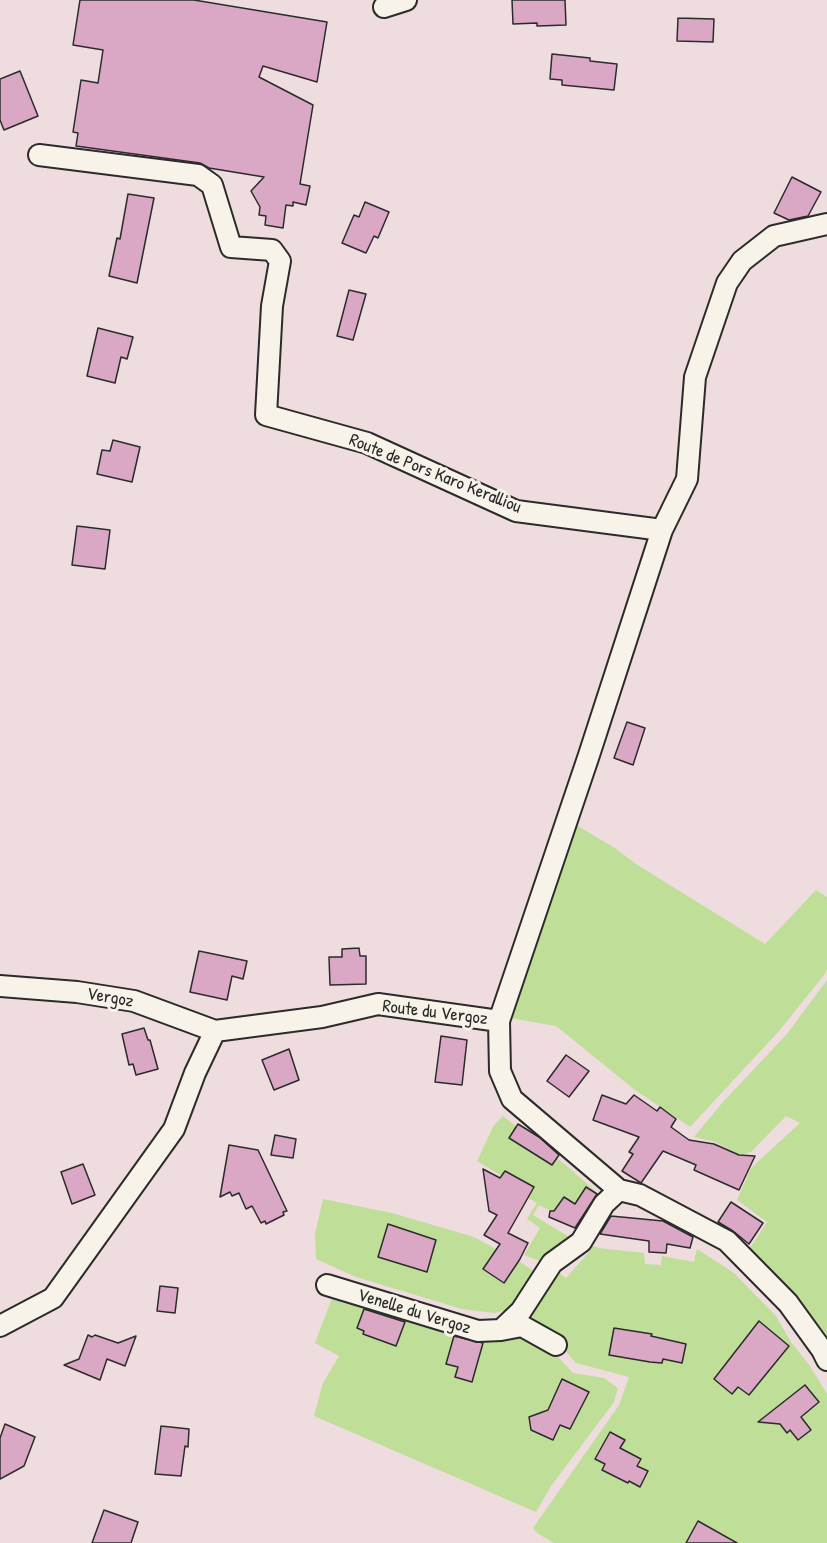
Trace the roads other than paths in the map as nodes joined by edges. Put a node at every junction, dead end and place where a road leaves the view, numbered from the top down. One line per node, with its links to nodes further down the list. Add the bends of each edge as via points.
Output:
1 (406, 0): 2 (street)
2 (384, 7)
3 (39, 155): 5 (street, Route de Pors Karo Keralliou, via 198,175 212,185 231,247 272,250 280,261 272,306 266,415 367,443 516,511)
4 (827, 224): 5 (street, via 774,236 742,261 727,283 695,377 687,479)
5 (662, 530): 7 (street)
6 (0, 986): 8 (street, Vergoz, via 134,1000)
7 (499, 1021): 8 (street, Route du Vergoz, via 378,1004 322,1017); 9 (street, Route du Vergoz, via 500,1071 512,1099)
8 (214, 1031): 11 (street, via 174,1129 53,1298)
9 (619, 1190): 12 (street, via 604,1204 581,1242 552,1263 521,1311); 14 (street, Route du Vergoz, via 640,1195 727,1241 788,1303)
10 (327, 1285): 12 (street, Venelle du Vergoz, via 478,1331)
11 (0, 1326)
12 (501, 1330): 13 (street, Venelle du Vergoz, via 522,1326)
13 (556, 1345)
14 (827, 1360)

